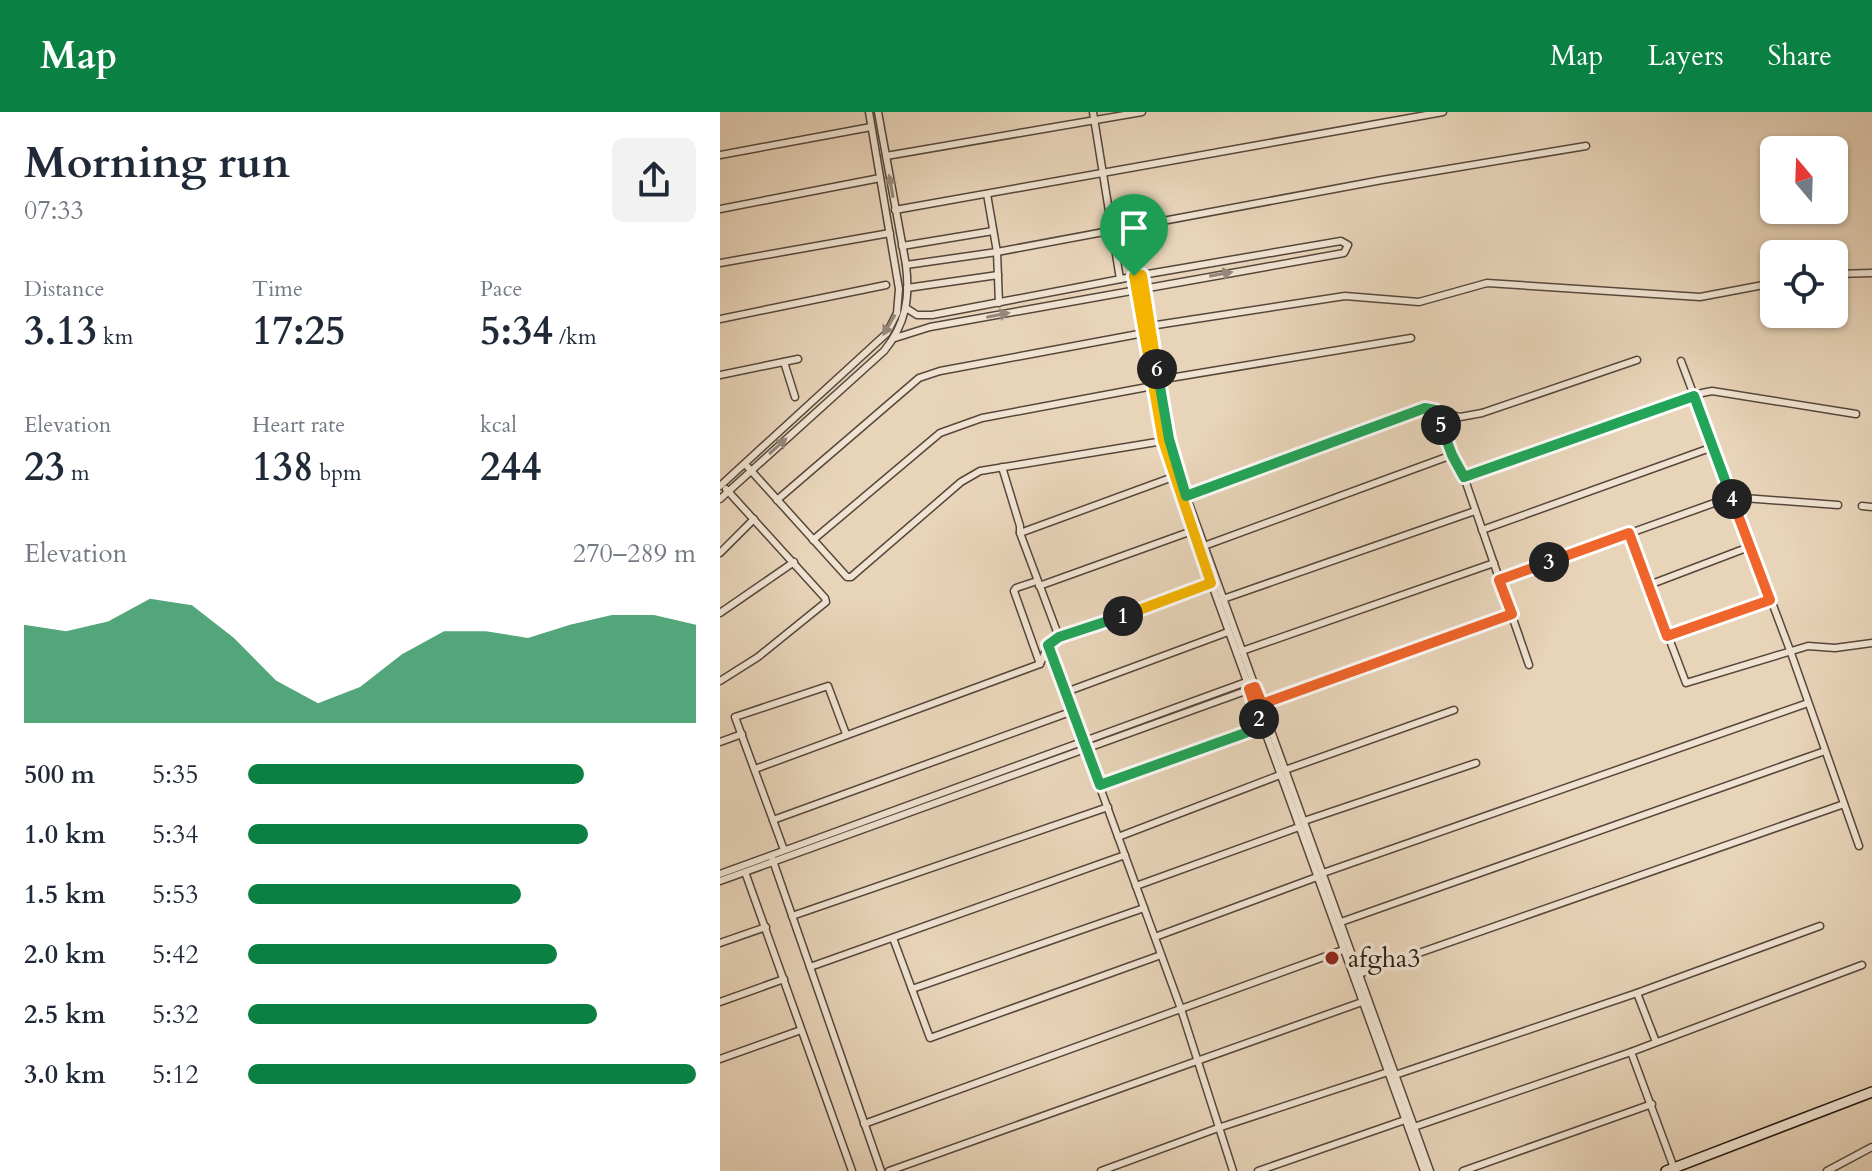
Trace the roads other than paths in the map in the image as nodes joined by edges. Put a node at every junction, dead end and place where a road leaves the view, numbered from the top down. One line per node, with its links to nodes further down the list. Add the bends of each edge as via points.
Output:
1 (869, 112): 7 (street)
2 (878, 112): 10 (street)
3 (1093, 112): 6 (street)
4 (1142, 112): 6 (street)
5 (1443, 112): 11 (street)
6 (1095, 120): 10 (street); 11 (street)
7 (871, 127): 9 (street); 12 (street)
8 (1586, 146): 16 (street)
9 (720, 155)
10 (886, 156): 15 (street, one-way to 10)
11 (1104, 174): 13 (street); 16 (street)
12 (880, 178): 14 (street); 18 (street)
13 (987, 194): 15 (street); 17 (street)
14 (720, 209)
15 (895, 210): 19 (street)
16 (1113, 230): 20 (street); 27 (street)
17 (993, 231): 19 (street); 20 (street)
18 (890, 233): 21 (street); 32 (street)
19 (902, 246): 22 (street)
20 (997, 252): 22 (street); 25 (street)
21 (720, 263)
22 (906, 265): 30 (street)
23 (1872, 273): 24 (street)
24 (1848, 274)
25 (998, 275): 30 (street); 33 (street)
26 (1138, 275): 27 (street); 31 (street); 31 (street, one-way to 26, via 1344,253 1348,245 1341,241)
27 (1120, 279): 33 (street)
28 (886, 285): 35 (street)
29 (1760, 286): 36 (street, via 1700,297 1487,283 1419,302 1345,296)
30 (909, 288): 32 (street); 34 (street)
31 (1140, 288): 36 (street); 37 (street); 38 (street, one-way to 31)
32 (899, 289): 54 (street, one-way to 54, via 897,313 887,333)
33 (999, 303): 34 (street, via 921,316)
34 (906, 308): 38 (street)
35 (720, 319)
36 (1150, 326): 45 (street)
37 (1144, 333): 45 (street); 64 (street, via 919,378)
38 (895, 338): 56 (street, one-way to 38)
39 (1411, 338): 45 (street)
40 (798, 359): 43 (street)
41 (1637, 360): 48 (street, via 1482,413 1460,417)
42 (1681, 361): 46 (street)
43 (784, 362): 44 (street); 47 (street)
44 (720, 375)
45 (1156, 383): 50 (street); 52 (street); 74 (street, via 982,418 940,433)
46 (1694, 396): 49 (street, via 1712,391); 51 (street); 58 (street)
47 (795, 397)
48 (1435, 410): 53 (street); 61 (street, via 1425,408)
49 (1856, 414)
50 (1163, 441): 52 (street); 55 (street)
51 (1713, 447): 62 (street); 70 (street)
52 (1169, 451): 57 (street); 61 (street)
53 (1452, 455): 58 (street); 75 (street)
54 (745, 464): 56 (street); 59 (street)
55 (1002, 467): 72 (street); 74 (street, via 961,482 851,577)
56 (751, 471): 60 (street); 64 (street)
57 (1173, 477): 71 (street); 72 (street)
58 (1464, 477): 68 (street)
59 (721, 486): 60 (street)
60 (728, 492): 63 (street); 69 (street)
61 (1186, 496): 75 (street)
62 (1731, 497): 65 (street); 73 (street); 76 (street)
63 (720, 499)
64 (777, 500): 74 (street)
65 (1838, 505)
66 (1862, 506): 67 (street)
67 (1872, 507)
68 (1475, 511): 70 (street); 84 (street)
69 (754, 519): 77 (street); 78 (street)
70 (1482, 530): 79 (street)
71 (1192, 531): 81 (street); 82 (street)
72 (1020, 533): 81 (street)
73 (1629, 533): 80 (street); 83 (street)
74 (813, 540)
75 (1204, 546): 84 (street)
76 (1749, 547): 83 (street); 85 (street)
77 (720, 553)
78 (794, 562): 86 (street); 97 (street, via 826,602)
79 (1494, 563): 80 (street); 93 (street)
80 (1499, 580): 87 (street)
81 (1038, 583): 90 (street); 95 (street, via 1014,591)
82 (1211, 583): 88 (street); 90 (street)
83 (1649, 585): 89 (street)
84 (1223, 599): 93 (street)
85 (1770, 600): 89 (street); 94 (street)
86 (720, 613)
87 (1512, 614): 96 (street); 101 (street)
88 (1228, 632): 98 (street); 99 (street)
89 (1667, 636): 94 (street, via 1689,684)
90 (1059, 637): 92 (street)
91 (1872, 643): 94 (street, via 1808,646)
92 (1048, 645): 95 (street); 99 (street)
93 (1242, 651): 98 (street)
94 (1791, 653): 100 (street)
95 (1040, 664): 106 (street)
96 (1529, 665)
97 (720, 681)
98 (1251, 685): 101 (street); 104 (street); 108 (street)
99 (1066, 692): 103 (street)
100 (1808, 703): 109 (street); 125 (street)
101 (1262, 704): 112 (street)
102 (1454, 710): 112 (street)
103 (1073, 711): 108 (street); 116 (street)
104 (1262, 727): 112 (street); 113 (street)
105 (742, 734): 106 (street, via 738,715 828,686); 107 (street); 111 (street)
106 (846, 734): 111 (street)
107 (720, 742)
108 (1085, 745): 113 (street); 120 (street); 122 (street)
109 (1825, 751): 114 (street); 130 (street)
110 (1476, 763): 117 (street)
111 (755, 769): 116 (street)
112 (1283, 773): 117 (street); 118 (street)
113 (1100, 785): 115 (street)
114 (1844, 804): 119 (street); 140 (street)
115 (1108, 807): 118 (street); 129 (street)
116 (773, 820): 120 (street)
117 (1302, 824): 125 (street); 127 (street)
118 (1118, 837): 121 (street)
119 (1859, 846)
120 (784, 850): 122 (street)
121 (1125, 855): 127 (street); 134 (street)
122 (772, 858): 123 (street); 124 (street); 129 (street)
123 (745, 872): 126 (street); 132 (street)
124 (720, 874)
125 (1320, 875): 130 (street); 133 (street); 136 (street)
126 (720, 881)
127 (1136, 886): 128 (street)
128 (1144, 908): 133 (street); 142 (street)
129 (792, 916): 139 (street)
130 (1341, 922): 140 (street)
131 (1820, 926): 143 (street)
132 (766, 927): 135 (street); 141 (street)
133 (1155, 937): 137 (street)
134 (893, 938): 139 (street); 142 (street)
135 (720, 943)
136 (1343, 950): 145 (street); 146 (street)
137 (1161, 955): 142 (street, via 933,1038); 146 (street)
138 (1862, 965): 149 (street)
139 (810, 967): 157 (street)
140 (1359, 974): 147 (street)
141 (784, 979): 144 (street); 148 (street)
142 (912, 989)
143 (1637, 993): 149 (street); 153 (street)
144 (720, 1002)
145 (1362, 1002): 147 (street); 152 (street)
146 (1181, 1009): 152 (street); 157 (street)
147 (1374, 1025): 153 (street)
148 (801, 1030): 151 (street); 162 (street)
149 (1656, 1042): 150 (street)
150 (1631, 1052): 155 (street); 158 (street)
151 (720, 1059)
152 (1198, 1061): 159 (street); 164 (street)
153 (1392, 1074): 156 (street); 158 (street); 159 (street)
154 (1872, 1092): 161 (main road)
155 (1652, 1104): 161 (street); 170 (street)
156 (1405, 1120): 167 (street); 168 (street)
157 (864, 1124): 163 (street)
158 (1414, 1127): 169 (street)
159 (1218, 1128): 165 (street); 166 (street)
160 (1872, 1147): 171 (street)
161 (1670, 1169)
162 (852, 1171)
163 (881, 1171)
164 (889, 1171)
165 (1101, 1171)
166 (1233, 1171)
167 (1258, 1171)
168 (1424, 1171)
169 (1430, 1171)
170 (1463, 1171)
171 (1827, 1171)

